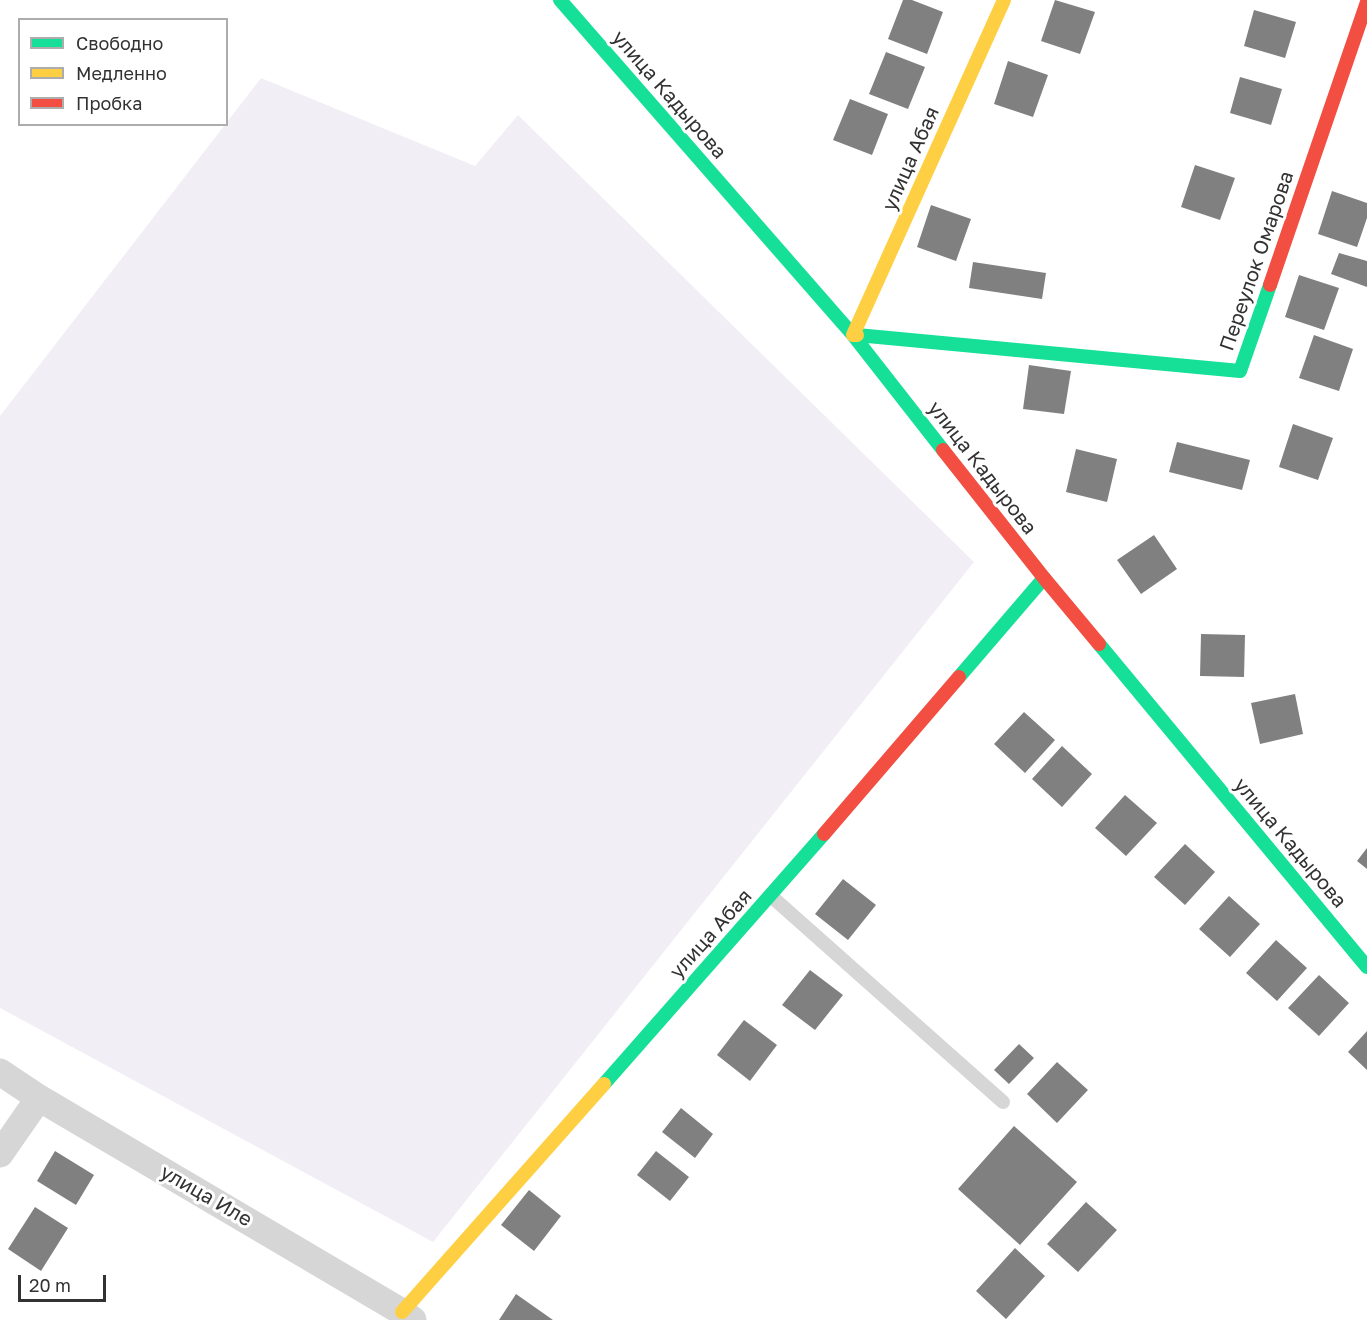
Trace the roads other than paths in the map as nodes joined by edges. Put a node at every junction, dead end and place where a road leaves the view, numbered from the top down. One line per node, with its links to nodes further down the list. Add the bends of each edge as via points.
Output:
1 (560, 0): 4 (street, улица Кадырова)
2 (1004, 0): 4 (street, улица Абая)
3 (1367, 2): 4 (street, Переулок Омарова, via 1240,371)
4 (853, 335): 5 (street, улица Кадырова)
5 (1044, 578): 6 (street, улица Абая); 7 (street, улица Кадырова)
6 (771, 896): 10 (lane); 12 (street, улица Абая)
7 (1367, 967)
8 (0, 1072): 9 (street, улица Иле)
9 (39, 1098): 11 (street); 12 (street, улица Иле)
10 (1003, 1102)
11 (0, 1154)
12 (407, 1316)

